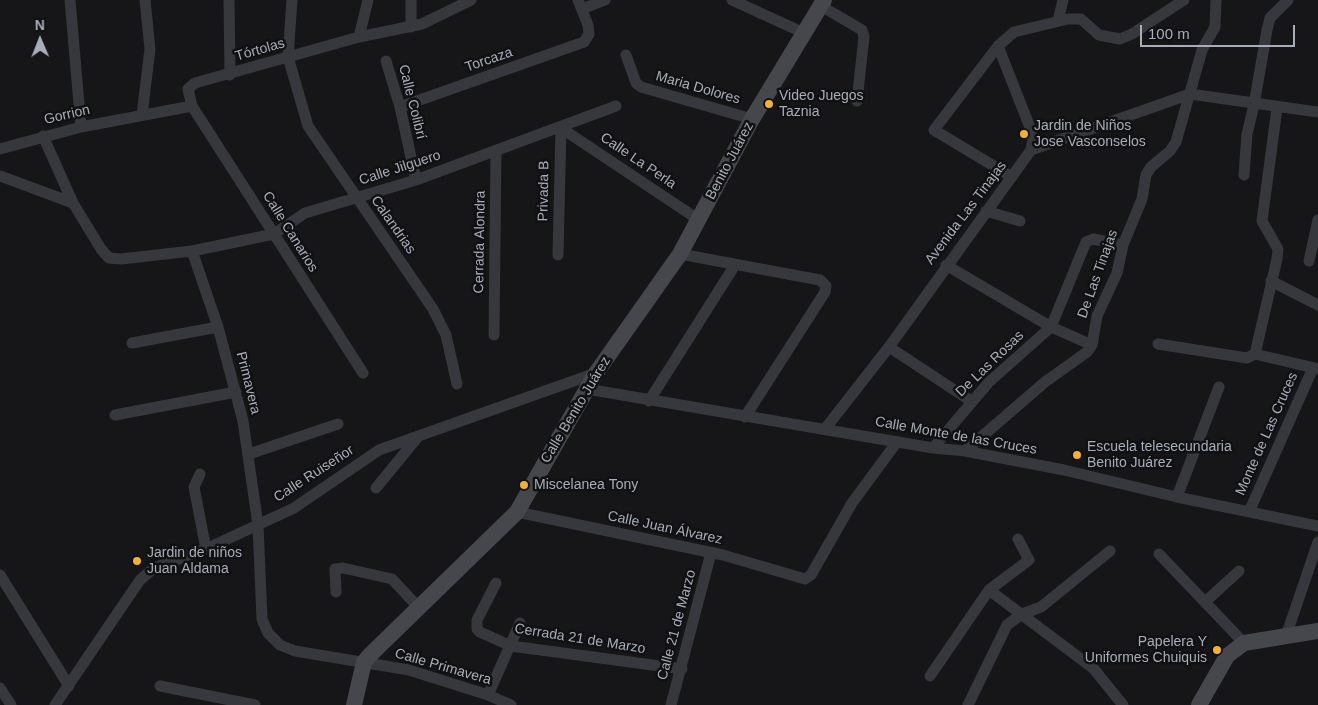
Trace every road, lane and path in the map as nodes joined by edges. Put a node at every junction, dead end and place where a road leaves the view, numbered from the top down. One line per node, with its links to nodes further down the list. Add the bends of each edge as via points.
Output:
1 (70, 0): 35 (street)
2 (145, 0): 33 (street, via 150,49)
3 (229, 0): 24 (street)
4 (292, 0): 22 (street)
5 (368, 0): 19 (street)
6 (411, 0): 17 (street)
7 (471, 0): 17 (street)
8 (605, 0): 15 (street)
9 (732, 0): 18 (street)
10 (1063, 0): 16 (street)
11 (1184, 0): 16 (street, via 1132,34 1120,38 1099,35 1081,19)
12 (1216, 0): 25 (street, De Las Tinajas, via 1214,27 1202,50)
13 (1288, 0): 27 (street, via 1270,18)
14 (823, 3): 18 (street, Benito Juárez); 26 (street, via 862,30)
15 (580, 4): 30 (street, Torcaza, via 588,26 588,39 584,42)
16 (1058, 21): 20 (street, via 1014,32)
17 (411, 27): 19 (street)
18 (804, 32): 34 (street, Benito Juárez)
19 (359, 37): 22 (street, Tórtolas)
20 (998, 46): 40 (street, via 1031,130); 43 (street, via 934,130)
21 (626, 55): 34 (street, Maria Dolores, via 636,83 641,87)
22 (288, 57): 24 (street, Tórtolas); 45 (street, Calandrias, via 308,126)
23 (386, 61): 30 (street, Calle Colibrí)
24 (230, 74): 28 (street, Tórtolas, via 192,85 188,89)
25 (1190, 94): 27 (street); 40 (street); 52 (street, De Las Tinajas, via 1176,142 1146,175 1142,199)
26 (857, 101)
27 (1254, 105): 31 (street); 41 (street, via 1246,134)
28 (192, 106): 33 (street, Gorrion); 51 (street, Calle Canarios)
29 (616, 106): 36 (street, Calle Jilguero)
30 (400, 107): 44 (street, Calle Colibrí)
31 (1277, 108): 32 (street); 59 (street, via 1262,221 1278,249)
32 (1318, 112)
33 (142, 115): 35 (street, Gorrion)
34 (752, 119): 48 (street, Benito Juárez)
35 (81, 127): 37 (street, Gorrion)
36 (560, 128): 39 (street, Calle Jilguero); 48 (street, Calle La Perla); 55 (street, Privada B)
37 (43, 136): 38 (street, Gorrion); 46 (street)
38 (0, 149)
39 (496, 150): 44 (street, Calle Jilguero); 63 (street, Cerrada Alondra)
40 (1031, 150): 43 (street, Avenida Las Tinajas)
41 (1244, 175)
42 (0, 176): 46 (street)
43 (1012, 177): 47 (street, Avenida Las Tinajas)
44 (416, 180): 45 (street, Calle Jilguero)
45 (355, 198): 51 (street, Calle Jilguero, via 305,213); 72 (street, Calandrias, via 433,308 446,335)
46 (73, 203): 53 (street, via 110,258)
47 (986, 210): 50 (street); 58 (street, Avenida Las Tinajas)
48 (699, 220): 54 (street, Calle Benito Juárez)
49 (1318, 220): 56 (street)
50 (1020, 221)
51 (274, 234): 53 (street, Calle Jilguero); 70 (street, Calle Canarios)
52 (1123, 245): 62 (street, via 1096,239 1083,246); 66 (street, De Las Tinajas, via 1117,273 1097,316)
53 (192, 251): 61 (street, Primavera)
54 (680, 254): 57 (street); 71 (street, Calle Benito Juárez)
55 (558, 256)
56 (1309, 261)
57 (735, 265): 76 (street); 79 (street, via 820,280 826,286)
58 (946, 265): 62 (street); 67 (street, Avenida Las Tinajas)
59 (1271, 281): 60 (street); 68 (street)
60 (1318, 305)
61 (218, 327): 64 (street); 75 (street, Primavera)
62 (1051, 328): 66 (street); 77 (street, De Las Rosas)
63 (494, 335)
64 (132, 343)
65 (1158, 344): 68 (street, via 1247,358)
66 (1092, 345): 85 (street, via 1083,356 1044,382)
67 (889, 347): 77 (street); 81 (street, Avenida Las Tinajas)
68 (1255, 354): 69 (street)
69 (1316, 368): 91 (street, Monte de Las Cruces)
70 (363, 373)
71 (596, 373): 74 (street, Calle Benito Juárez); 82 (street, Calle Ruiseñor)
72 (457, 384)
73 (1218, 387): 89 (street)
74 (587, 389): 76 (street, Calle Monte de las Cruces); 90 (street, Calle Benito Juárez)
75 (236, 392): 78 (street); 86 (street, Primavera)
76 (649, 401): 79 (street, Calle Monte de las Cruces)
77 (971, 401): 84 (street, De Las Rosas)
78 (115, 415)
79 (745, 417): 81 (street, Calle Monte de las Cruces)
80 (338, 424): 86 (street)
81 (825, 428): 83 (street, Calle Monte de las Cruces)
82 (417, 438): 88 (street); 92 (street, Calle Ruiseñor, via 379,450 294,508)
83 (897, 442): 84 (street, Calle Monte de las Cruces); 98 (street, Calle Juan Álvarez, via 852,503 811,575 805,579)
84 (933, 448): 85 (street, Calle Monte de las Cruces)
85 (965, 451): 89 (street, Calle Monte de las Cruces)
86 (248, 454): 92 (street, Primavera)
87 (200, 474): 96 (street, via 194,487)
88 (376, 488)
89 (1177, 497): 91 (street, Calle Monte de las Cruces)
90 (517, 512): 98 (street, Calle Juan Álvarez); 106 (street, Calle Benito Juárez)
91 (1249, 512): 93 (street, Calle Monte de las Cruces)
92 (258, 525): 96 (street, Calle Ruiseñor); 113 (street, Calle Primavera, via 260,601 262,619 268,632 280,645 296,651)
93 (1318, 526)
94 (1018, 539): 103 (street, via 1029,560)
95 (1318, 542): 110 (street)
96 (206, 548): 116 (street, Calle Ruiseñor, via 154,568 140,580)
97 (1110, 551): 107 (street, via 1041,607)
98 (711, 553): 114 (street, Calle 21 de Marzo)
99 (1159, 554): 105 (street)
100 (1239, 571): 105 (street)
101 (0, 575): 116 (street)
102 (496, 584): 112 (street, Cerrada 21 de Marzo, via 477,620 477,629)
103 (989, 590): 107 (street); 115 (street)
104 (336, 592): 106 (street, via 335,569 343,568 392,579)
105 (1204, 602): 111 (street)
106 (420, 609): 113 (street, Calle Benito Juárez)
107 (1022, 614): 126 (street, via 1007,625); 127 (street, via 1093,668)
108 (520, 623): 112 (street)
109 (1318, 631): 110 (street)
110 (1286, 636): 111 (street)
111 (1244, 644): 128 (street, via 1227,656)
112 (511, 646): 114 (street, Cerrada 21 de Marzo); 119 (street)
113 (364, 662): 119 (street, Calle Primavera, via 409,670); 123 (street)
114 (682, 669): 125 (street, Calle 21 de Marzo)
115 (932, 672)
116 (69, 686): 121 (street, Calle Ruiseñor)
117 (160, 686): 122 (street)
118 (0, 688): 120 (street)
119 (488, 695): 124 (street, Calle Primavera)
120 (11, 705)
121 (54, 705)
122 (255, 705)
123 (354, 705)
124 (511, 705)
125 (671, 705)
126 (968, 705)
127 (1123, 705)
128 (1199, 705)

